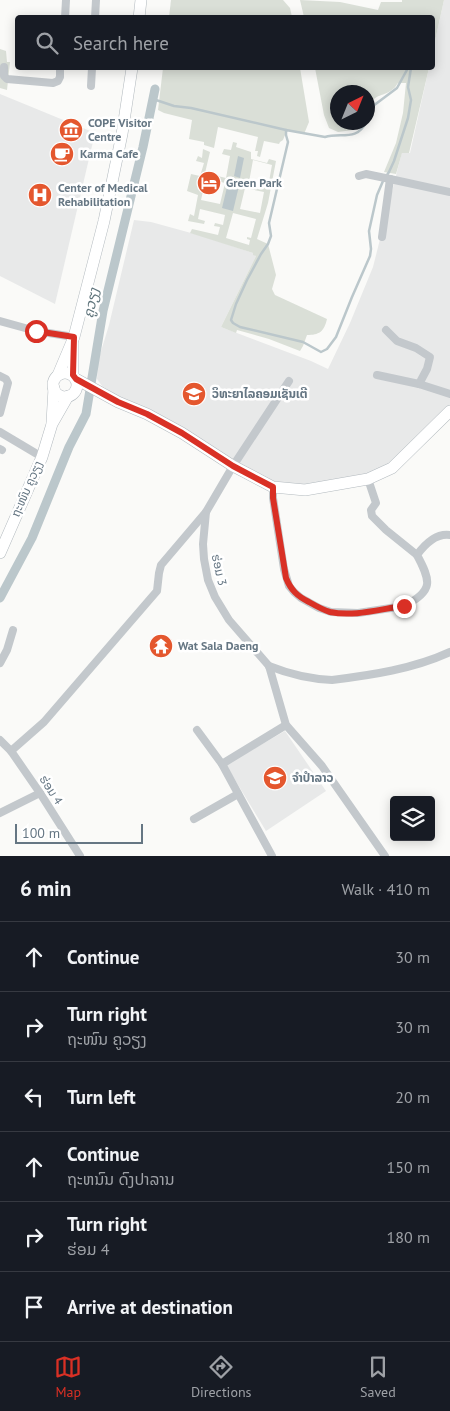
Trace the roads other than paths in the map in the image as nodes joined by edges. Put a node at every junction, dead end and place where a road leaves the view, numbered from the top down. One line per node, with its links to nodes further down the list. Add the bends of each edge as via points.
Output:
1 (66, 0): 4 (street)
2 (96, 0): 5 (street)
3 (141, 0): 6 (street)
4 (65, 15)
5 (95, 15)
6 (139, 15)
7 (4, 67): 8 (street, via 7,79 53,83 58,81)
8 (60, 70)
9 (92, 70): 11 (street)
10 (132, 70): 18 (street, ຖະໜົນ ຄູວຽງ, via 104,220)
11 (91, 86)
12 (359, 176): 13 (street, via 366,174)
13 (394, 180): 14 (street); 15 (street)
14 (450, 192)
15 (382, 237)
16 (0, 321): 18 (street)
17 (386, 330): 23 (street, via 398,341 430,357)
18 (74, 337): 19 (street, ຖະໜົນ ຄູວຽງ); 24 (street, ຖະໜົນ ຄູວຽງ)
19 (58, 375): 24 (street, via 65,372); 25 (street)
20 (377, 375): 23 (street)
21 (0, 376): 28 (street, via 8,383)
22 (289, 381): 32 (street, ຮ່ອມ 3)
23 (419, 384): 26 (street)
24 (76, 386): 25 (street, via 62,396); 29 (street, ຖະໜົນ ຄູວຽງ); 32 (street, via 147,414)
25 (54, 388): 29 (street, ຖະໜົນ ຄູວຽງ)
26 (450, 394)
27 (450, 411): 33 (street, via 392,468)
28 (0, 413)
29 (52, 424): 31 (street, ຖະໜົນ ຄູວຽງ)
30 (0, 432): 31 (street)
31 (42, 457): 37 (street, ຖະໜົນ ຄູວຽງ)
32 (233, 466): 34 (street); 35 (street, ຮ່ອມ 3)
33 (368, 480): 34 (street, via 305,490); 38 (street, via 376,503 371,510 372,516)
34 (273, 487): 38 (street, via 289,586 301,598 319,608 358,613 404,606 426,589 428,580)
35 (206, 512): 42 (street, ຮ່ອມ 3, via 204,552 208,580 229,620); 46 (street, via 161,565 157,591 44,722)
36 (450, 535): 38 (street, via 438,536)
37 (0, 553)
38 (417, 555)
39 (13, 630): 41 (street)
40 (450, 652): 42 (street, via 434,660 405,667 332,680)
41 (0, 663)
42 (269, 666): 43 (street)
43 (286, 725): 47 (street); 55 (street, via 322,766)
44 (197, 730): 47 (street)
45 (0, 740): 46 (street, ຮ່ອມ 4)
46 (11, 751): 48 (street, ຮ່ອມ 4)
47 (222, 764): 49 (street)
48 (40, 793): 50 (street); 52 (street, ຮ່ອມ 4)
49 (238, 794): 51 (street); 54 (street)
50 (0, 814)
51 (194, 819)
52 (78, 854): 53 (street)
53 (69, 856)
54 (272, 856)
55 (385, 856)

